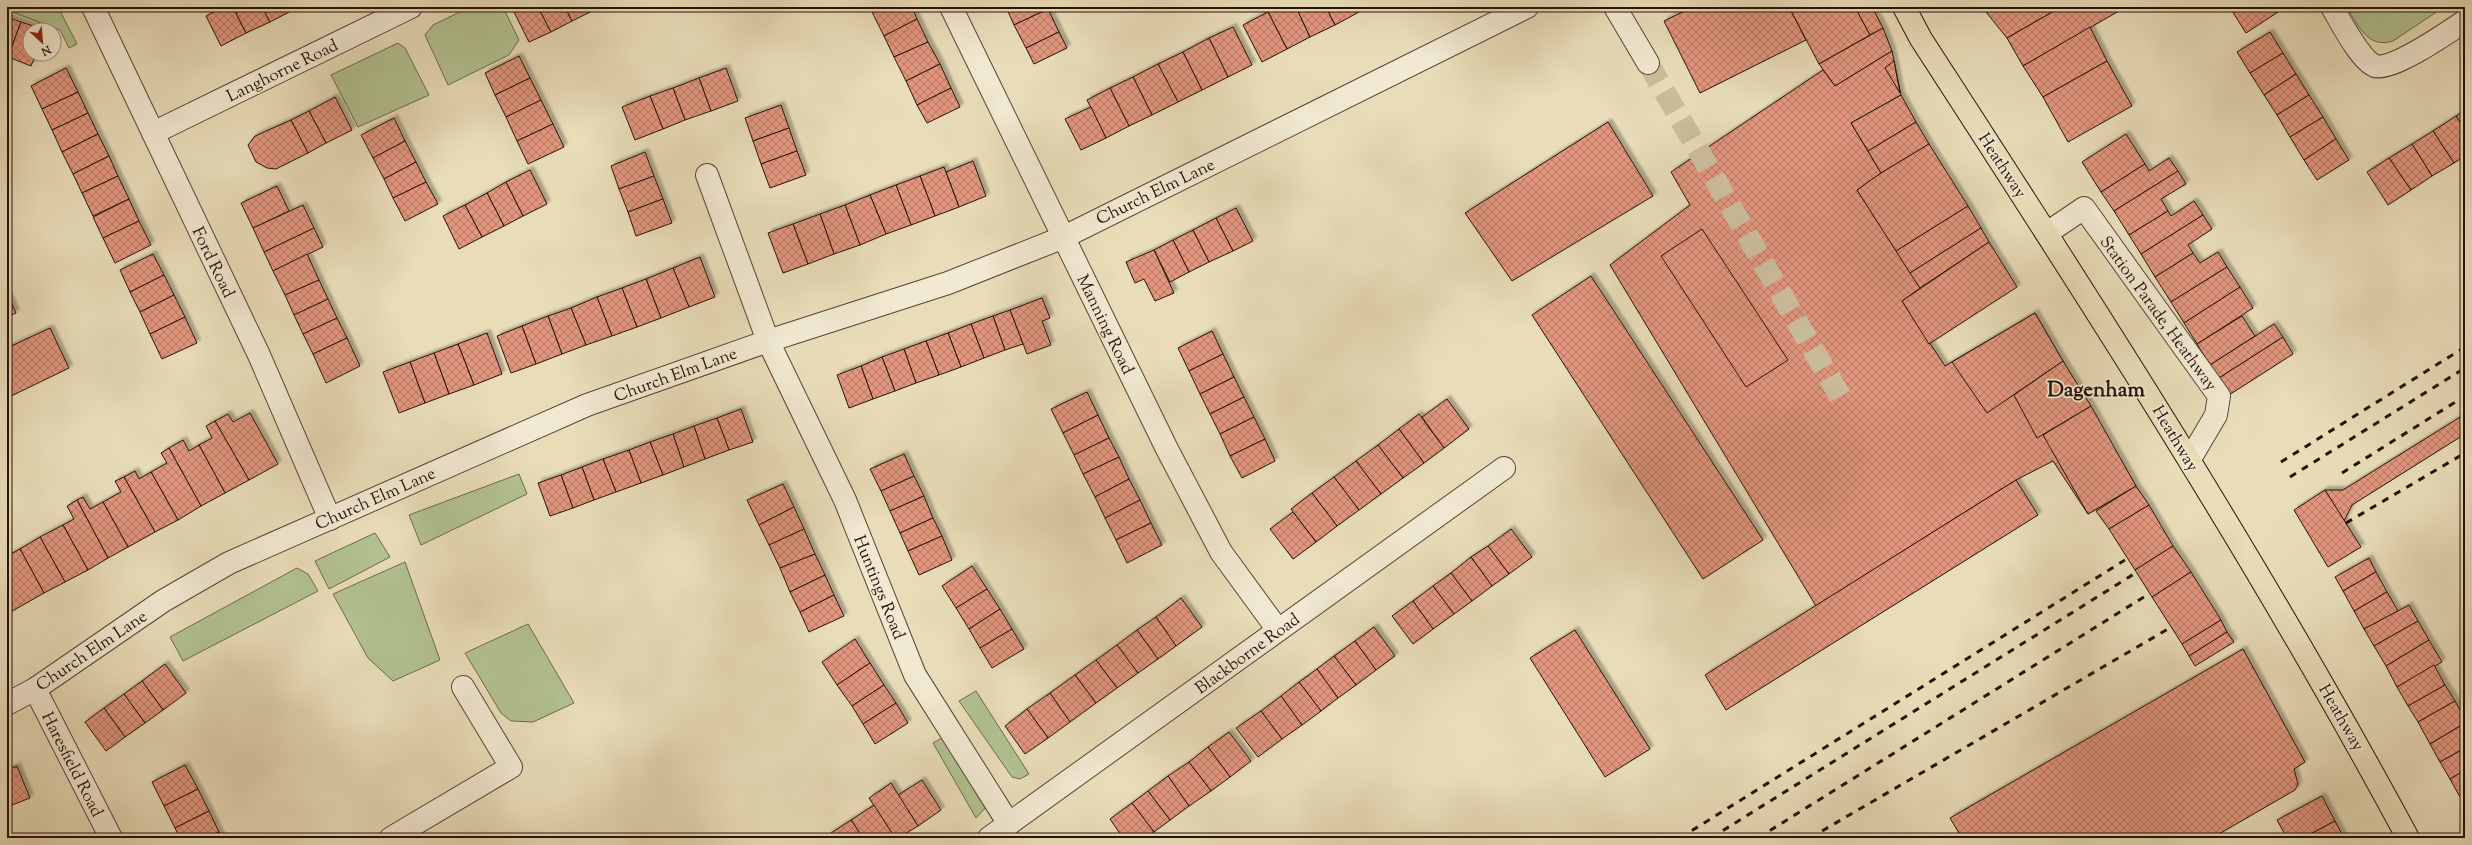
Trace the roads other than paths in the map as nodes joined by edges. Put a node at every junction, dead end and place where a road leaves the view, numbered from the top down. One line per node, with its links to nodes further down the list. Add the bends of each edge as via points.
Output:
1 (93, 7): 10 (street, Ford Road)
2 (411, 7): 10 (street, Langhorne Road)
3 (951, 7): 13 (street, Manning Road)
4 (1527, 7): 13 (street, Church Elm Lane)
5 (1615, 7): 9 (street)
6 (1904, 7): 12 (main road, Heathway, via 1921,39)
7 (2332, 7): 8 (street, via 2365,58 2376,66 2384,66 2410,56)
8 (2465, 21)
9 (1648, 63)
10 (153, 133): 17 (street, Ford Road, via 259,355)
11 (707, 175): 14 (street)
12 (2047, 233): 15 (main road, Heathway); 15 (street, Station Parade, Heathway, via 2084,208 2219,396 2216,415)
13 (1064, 237): 14 (street, Church Elm Lane, via 948,283); 18 (street, Manning Road, via 1167,449 1221,552)
14 (768, 341): 17 (street, Church Elm Lane, via 587,405 392,489); 22 (street, Huntings Road, via 845,500 915,675)
15 (2190, 459): 26 (main road, Heathway, via 2269,590)
16 (1504, 468): 18 (street, Blackborne Road)
17 (330, 519): 20 (street, Church Elm Lane, via 229,563 163,601)
18 (1278, 630): 22 (street, Blackborne Road)
19 (463, 687): 24 (street, via 511,767)
20 (35, 689): 21 (street, Church Elm Lane); 23 (street, Haresfield Road)
21 (7, 704)
22 (1009, 824): 25 (street, Blackborne Road)
23 (111, 838)
24 (391, 838)
25 (989, 838)
26 (2408, 838)

